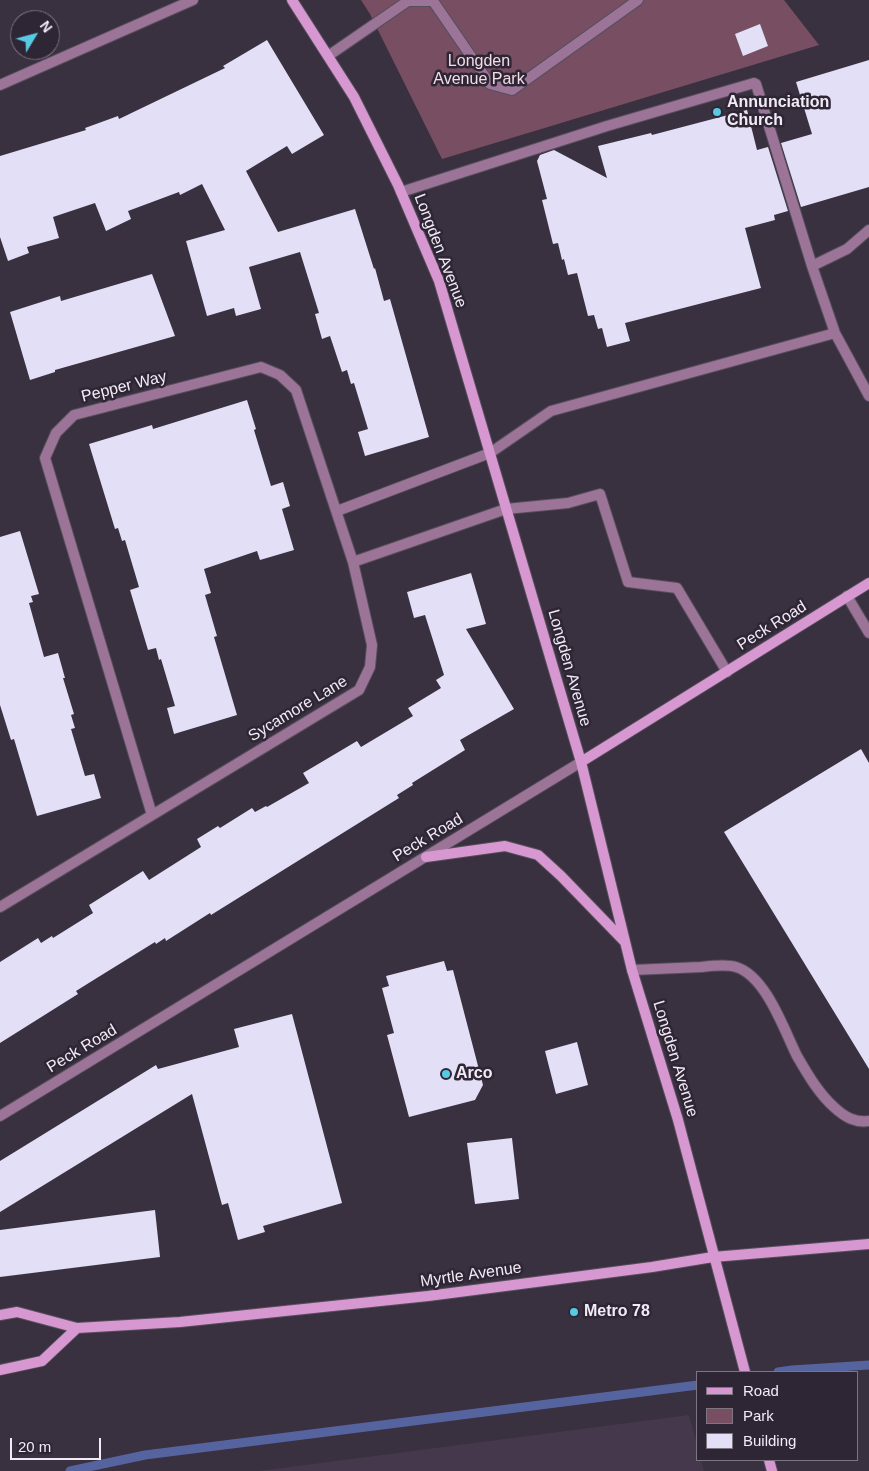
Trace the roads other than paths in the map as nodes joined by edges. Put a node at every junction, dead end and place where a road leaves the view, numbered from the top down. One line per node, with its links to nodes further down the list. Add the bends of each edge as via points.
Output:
1 (193, 0): 5 (street)
2 (292, 0): 4 (street, Longden Avenue)
3 (638, 0): 4 (street, via 512,90 490,84 433,1 408,1)
4 (328, 56): 6 (street, Longden Avenue, via 354,97)
5 (0, 86)
6 (400, 192): 8 (street, via 754,83); 11 (street, Longden Avenue, via 439,281)
7 (869, 230): 8 (street, via 847,249)
8 (812, 266): 9 (street)
9 (835, 333): 10 (street); 11 (street, via 551,412)
10 (869, 396)
11 (490, 453): 12 (street, Longden Avenue); 13 (street)
12 (506, 509): 14 (street); 18 (street, via 568,503 600,494 628,582 677,588); 19 (street, Longden Avenue)
13 (337, 511): 14 (street, Pepper Way); 20 (street, Pepper Way, via 296,390 280,375 261,367 74,415 56,433 46,458)
14 (353, 562): 20 (street, Sycamore Lane, via 372,645 370,667 359,690)
15 (869, 583): 16 (street, Peck Road)
16 (847, 596): 17 (street); 18 (street, Peck Road)
17 (869, 633)
18 (727, 672): 19 (street, Peck Road)
19 (581, 762): 21 (street, Peck Road); 23 (street, Longden Avenue)
20 (152, 815): 22 (street, Sycamore Lane)
21 (426, 857): 23 (street, via 504,846 538,855); 25 (street, Peck Road)
22 (0, 907)
23 (625, 942): 24 (street, Longden Avenue)
24 (632, 970): 26 (street, via 735,966 751,976 769,998 812,1082 828,1102 842,1115 859,1122); 28 (street, Longden Avenue, via 678,1120)
25 (0, 1116)
26 (869, 1121)
27 (869, 1244): 28 (street, Myrtle Avenue)
28 (713, 1257): 30 (street, Myrtle Avenue, via 428,1296 180,1322); 32 (street, Longden Avenue)
29 (0, 1315): 30 (street, Myrtle Avenue, via 17,1312)
30 (77, 1328): 31 (street, via 42,1361)
31 (0, 1370)
32 (745, 1371)

